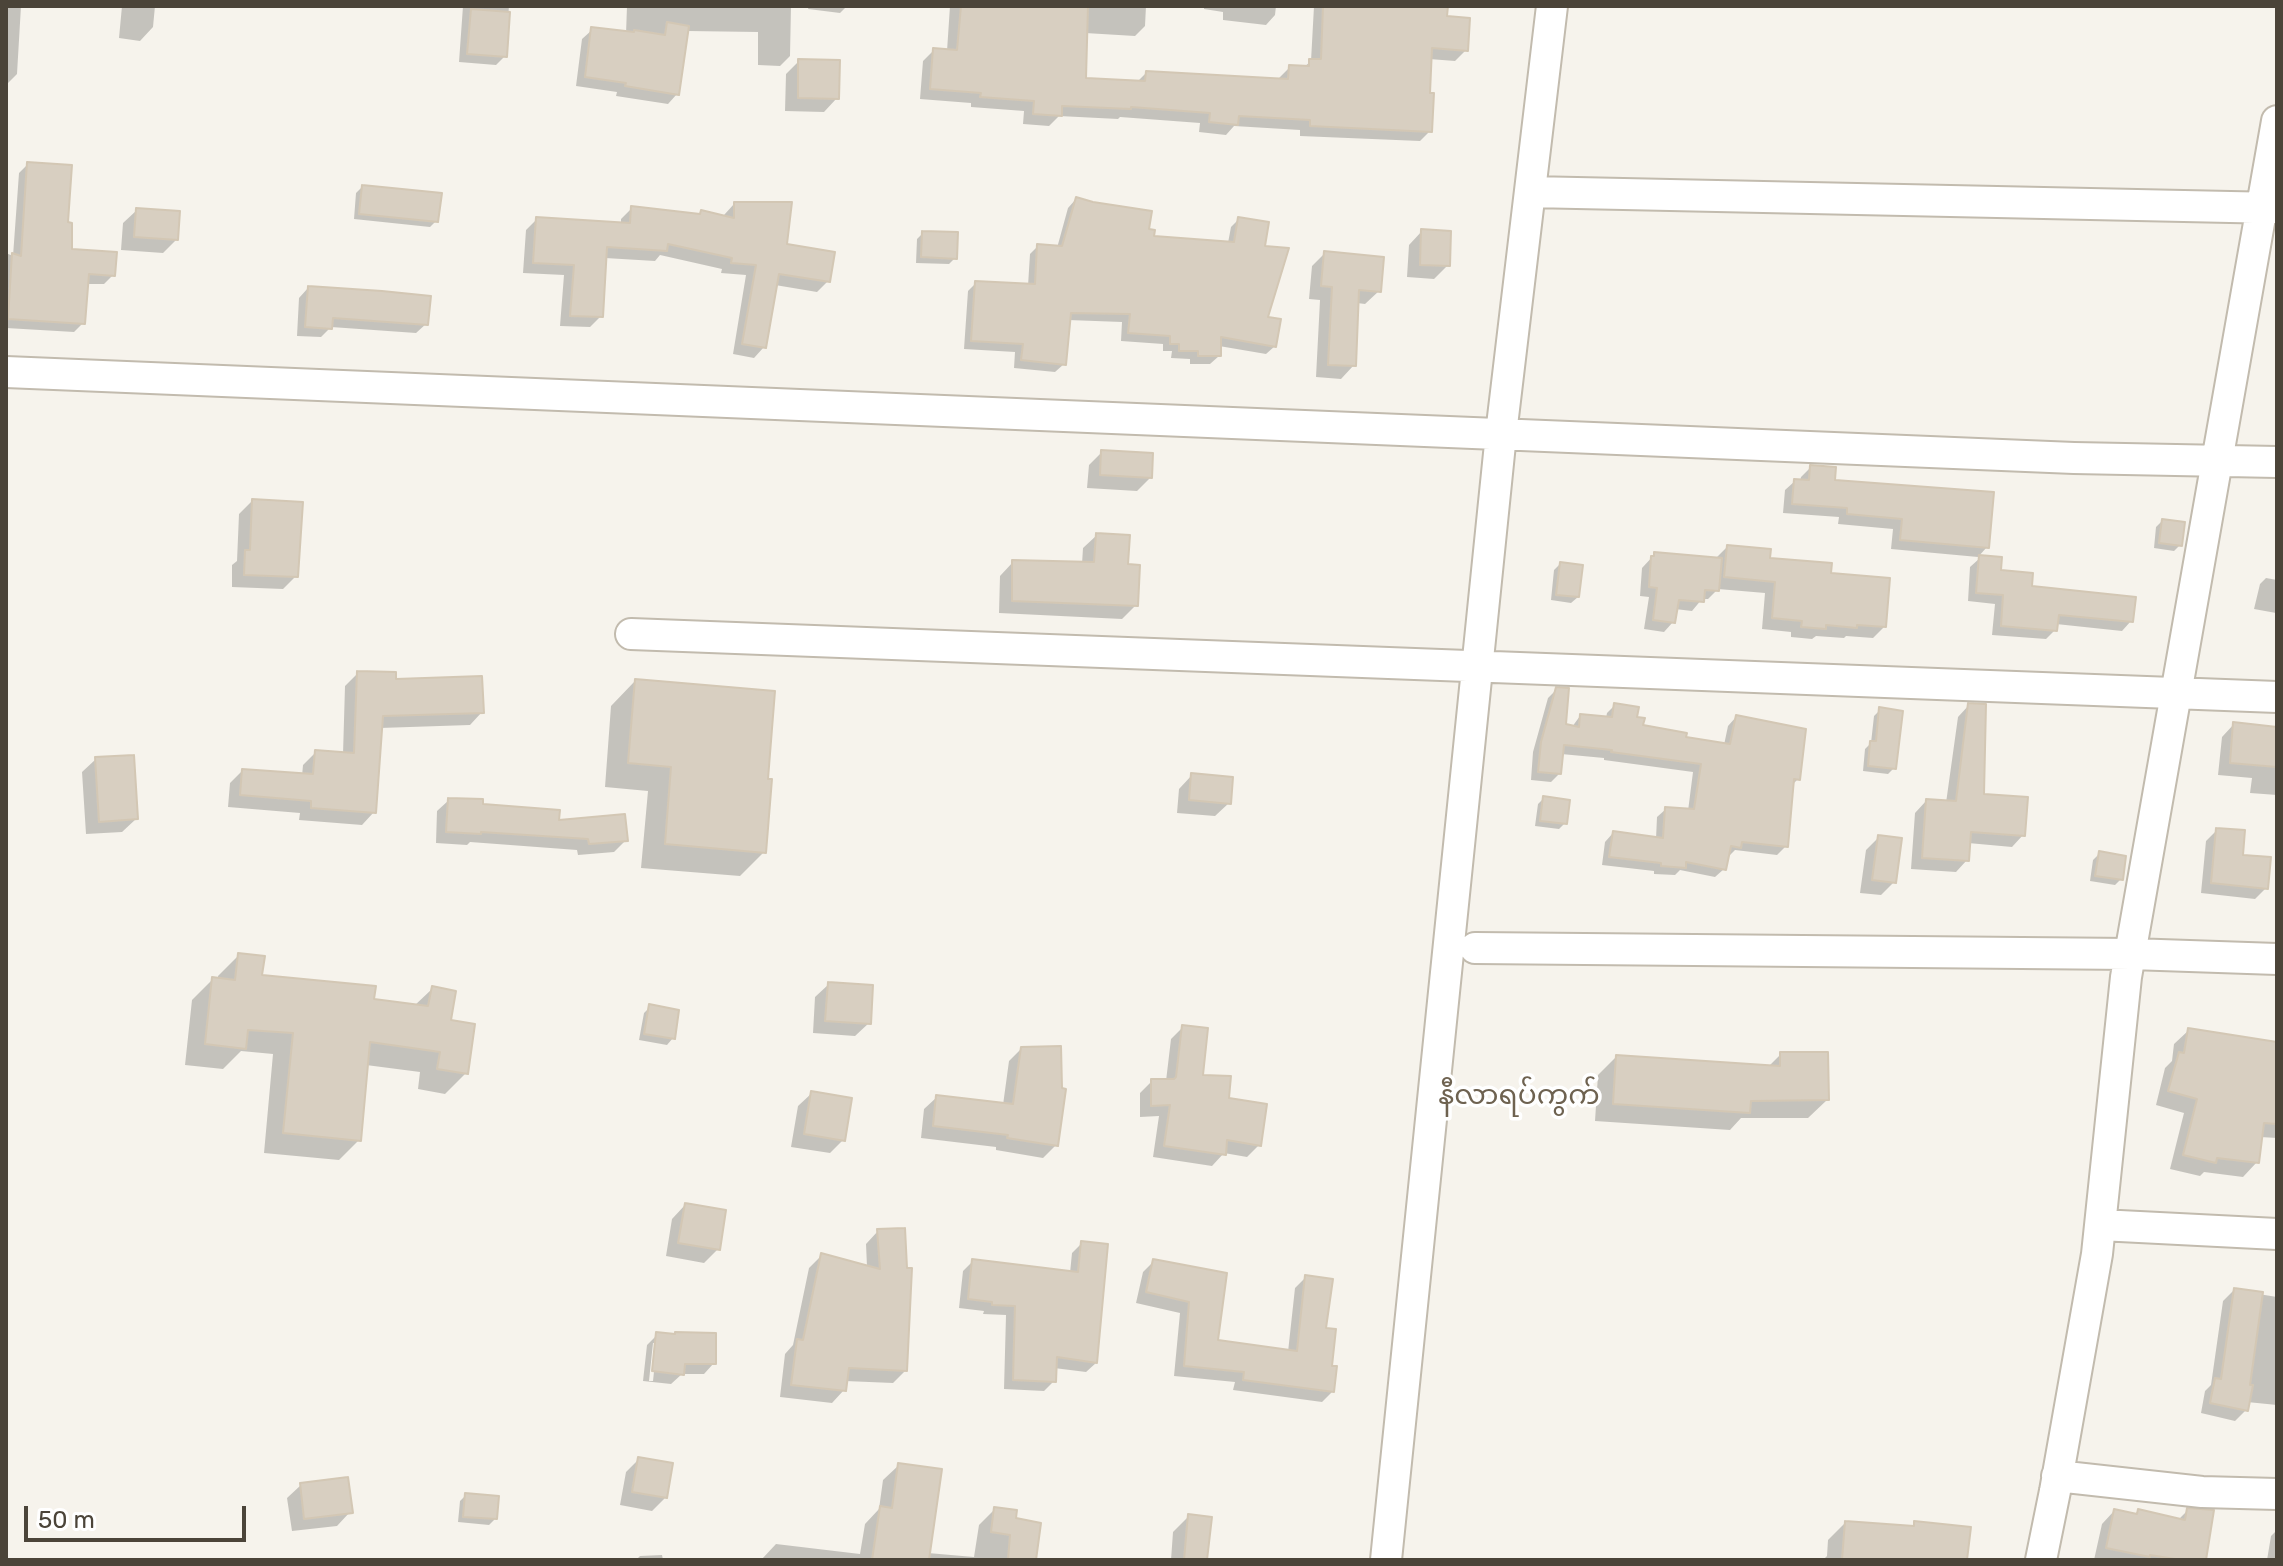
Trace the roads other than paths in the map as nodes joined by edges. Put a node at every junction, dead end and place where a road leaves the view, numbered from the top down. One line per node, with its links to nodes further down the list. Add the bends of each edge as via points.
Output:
1 (1552, 6): 3 (street)
2 (2277, 121): 4 (street)
3 (1530, 192): 4 (street); 6 (street)
4 (2270, 207): 7 (street)
5 (6, 372): 6 (street)
6 (1501, 434): 7 (street); 10 (street)
7 (2218, 461): 8 (street); 11 (street)
8 (2277, 462)
9 (631, 634): 10 (street)
10 (1477, 665): 11 (street); 20 (street)
11 (2177, 692): 12 (street); 14 (street)
12 (2277, 697)
13 (1475, 948): 14 (street)
14 (2131, 954): 15 (street); 16 (street)
15 (2277, 959)
16 (2100, 1225): 17 (street); 18 (street)
17 (2277, 1234)
18 (2057, 1476): 19 (street, via 2202,1492); 21 (street)
19 (2277, 1494)
20 (1386, 1560)
21 (2041, 1560)

